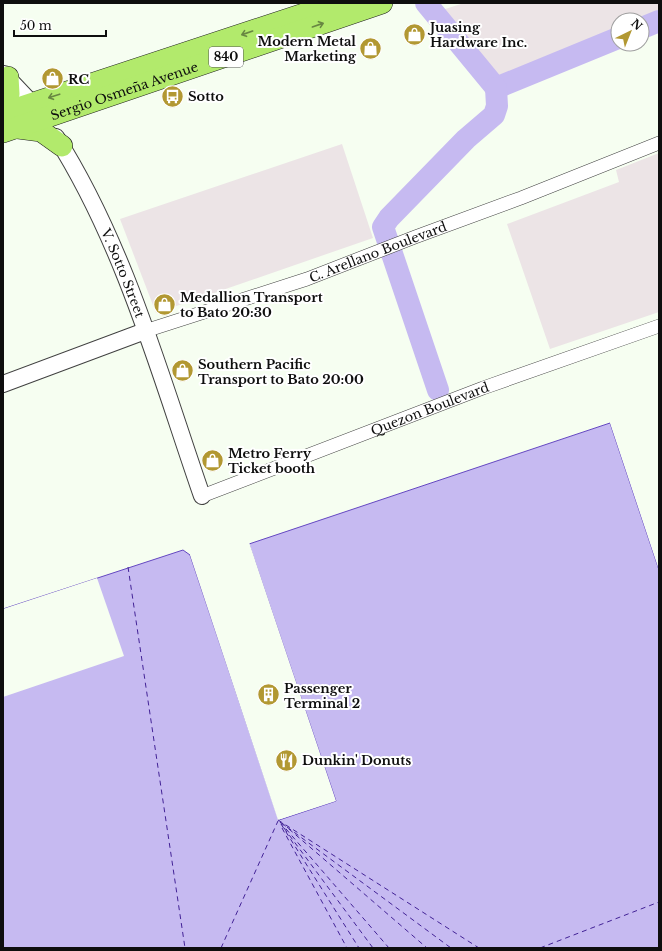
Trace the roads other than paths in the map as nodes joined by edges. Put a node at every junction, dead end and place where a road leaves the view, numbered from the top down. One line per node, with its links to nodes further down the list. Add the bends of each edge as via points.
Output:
1 (337, 3): 3 (highway, Sergio Osmeña Avenue / 840)
2 (382, 3): 6 (highway, Sergio Osmeña Avenue / 840, one-way to 2)
3 (300, 9): 7 (highway, Sergio Osmeña Avenue / 840, one-way to 7)
4 (5, 75): 5 (highway, via 9,94); 7 (street, V. Sotto Street)
5 (3, 108)
6 (69, 110): 7 (highway, Sergio Osmeña Avenue / 840); 9 (highway, via 59,123)
7 (38, 111): 8 (highway, Sergio Osmeña Avenue / 840); 9 (street, V. Sotto Street)
8 (7, 125): 9 (highway, via 41,131)
9 (59, 141): 12 (street, V. Sotto Street, via 106,231)
10 (659, 143): 12 (street, C. Arellano Boulevard, via 307,279)
11 (659, 326): 14 (street, Quezon Boulevard, via 483,388)
12 (145, 331): 13 (street, C. Arellano Boulevard); 14 (street, V. Sotto Street)
13 (3, 384)
14 (202, 496)

